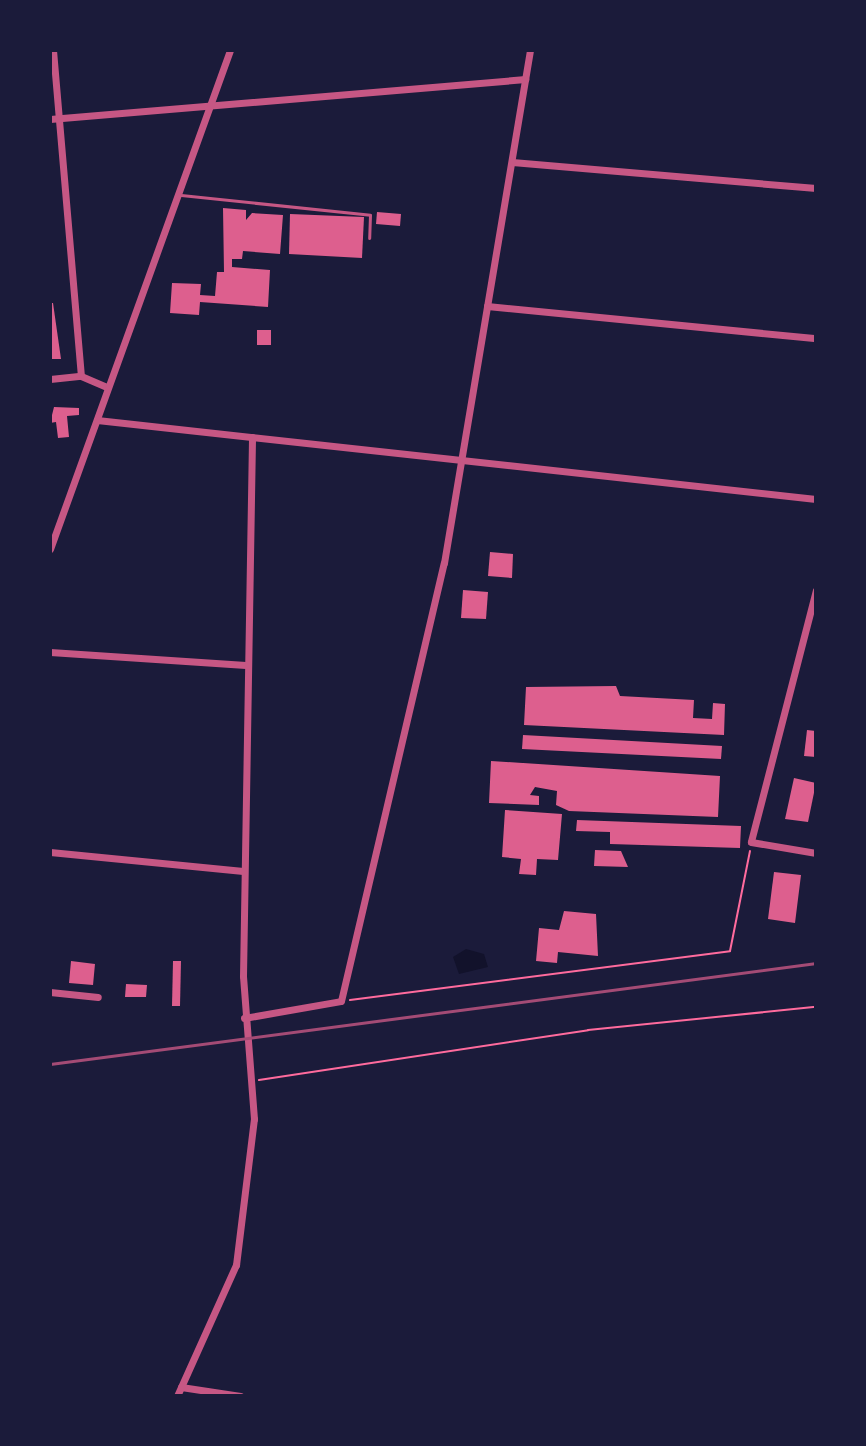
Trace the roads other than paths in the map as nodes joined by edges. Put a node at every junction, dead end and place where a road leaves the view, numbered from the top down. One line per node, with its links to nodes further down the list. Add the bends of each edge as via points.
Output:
1 (53, 50): 6 (street)
2 (230, 50): 5 (street)
3 (530, 50): 4 (street)
4 (525, 79): 5 (street); 7 (street)
5 (211, 104): 6 (street); 9 (street)
6 (54, 118): 13 (street)
7 (512, 162): 8 (street); 11 (street)
8 (816, 188)
9 (177, 195): 10 (lane, via 370,215); 15 (street)
10 (369, 238)
11 (487, 306): 12 (street); 18 (street)
12 (816, 338)
13 (81, 376): 14 (street); 15 (street)
14 (50, 379)
15 (105, 386): 16 (street)
16 (97, 420): 17 (street); 20 (street)
17 (252, 437): 18 (street); 23 (street)
18 (461, 456): 19 (street); 29 (street, via 444,563 341,1001)
19 (816, 499)
20 (50, 549)
21 (816, 590): 25 (street, via 751,842)
22 (50, 652): 23 (street)
23 (246, 665): 26 (street)
24 (50, 852): 26 (street)
25 (816, 853)
26 (243, 871): 29 (street)
27 (50, 992): 28 (street)
28 (98, 997)
29 (244, 1018): 30 (street, via 254,1081 236,1265)
30 (181, 1387): 31 (street); 32 (street)
31 (177, 1396)
32 (240, 1396)

